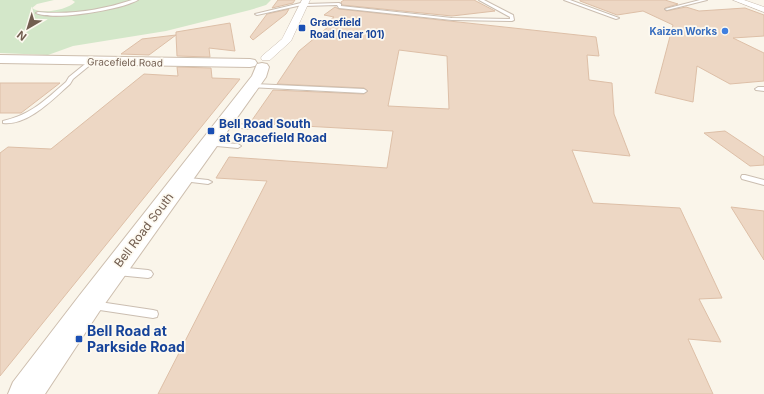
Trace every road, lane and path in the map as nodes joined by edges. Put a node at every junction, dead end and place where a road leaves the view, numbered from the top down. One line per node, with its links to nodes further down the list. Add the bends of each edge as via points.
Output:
1 (136, 0): 10 (lane, via 122,5 56,15)
2 (481, 0): 6 (lane, via 512,16 512,20 452,19 339,7)
3 (566, 0): 12 (lane)
4 (704, 0): 8 (lane)
5 (737, 0): 9 (street)
6 (338, 2): 7 (lane)
7 (305, 3): 11 (lane); 15 (street, via 286,41)
8 (668, 9)
9 (764, 10)
10 (38, 12)
11 (257, 14)
12 (617, 18)
13 (0, 59): 14 (main road, Gracefield Road)
14 (92, 61): 15 (main road, Gracefield Road); 17 (lane, via 30,114)
15 (257, 69): 16 (lane); 18 (main road, Bell Road South)
16 (364, 91)
17 (5, 122)
18 (223, 125): 19 (lane); 20 (main road, Bell Road South)
19 (251, 127)
20 (208, 144): 21 (lane); 23 (main road, Bell Road South)
21 (238, 146)
22 (745, 177): 25 (lane)
23 (182, 179): 24 (lane); 26 (main road, Bell Road South)
24 (208, 182)
25 (764, 183)
26 (114, 271): 27 (lane); 28 (main road, Bell Road South)
27 (148, 274)
28 (89, 304): 29 (lane); 30 (main road, Bell Road South)
29 (153, 314)
30 (26, 394)

